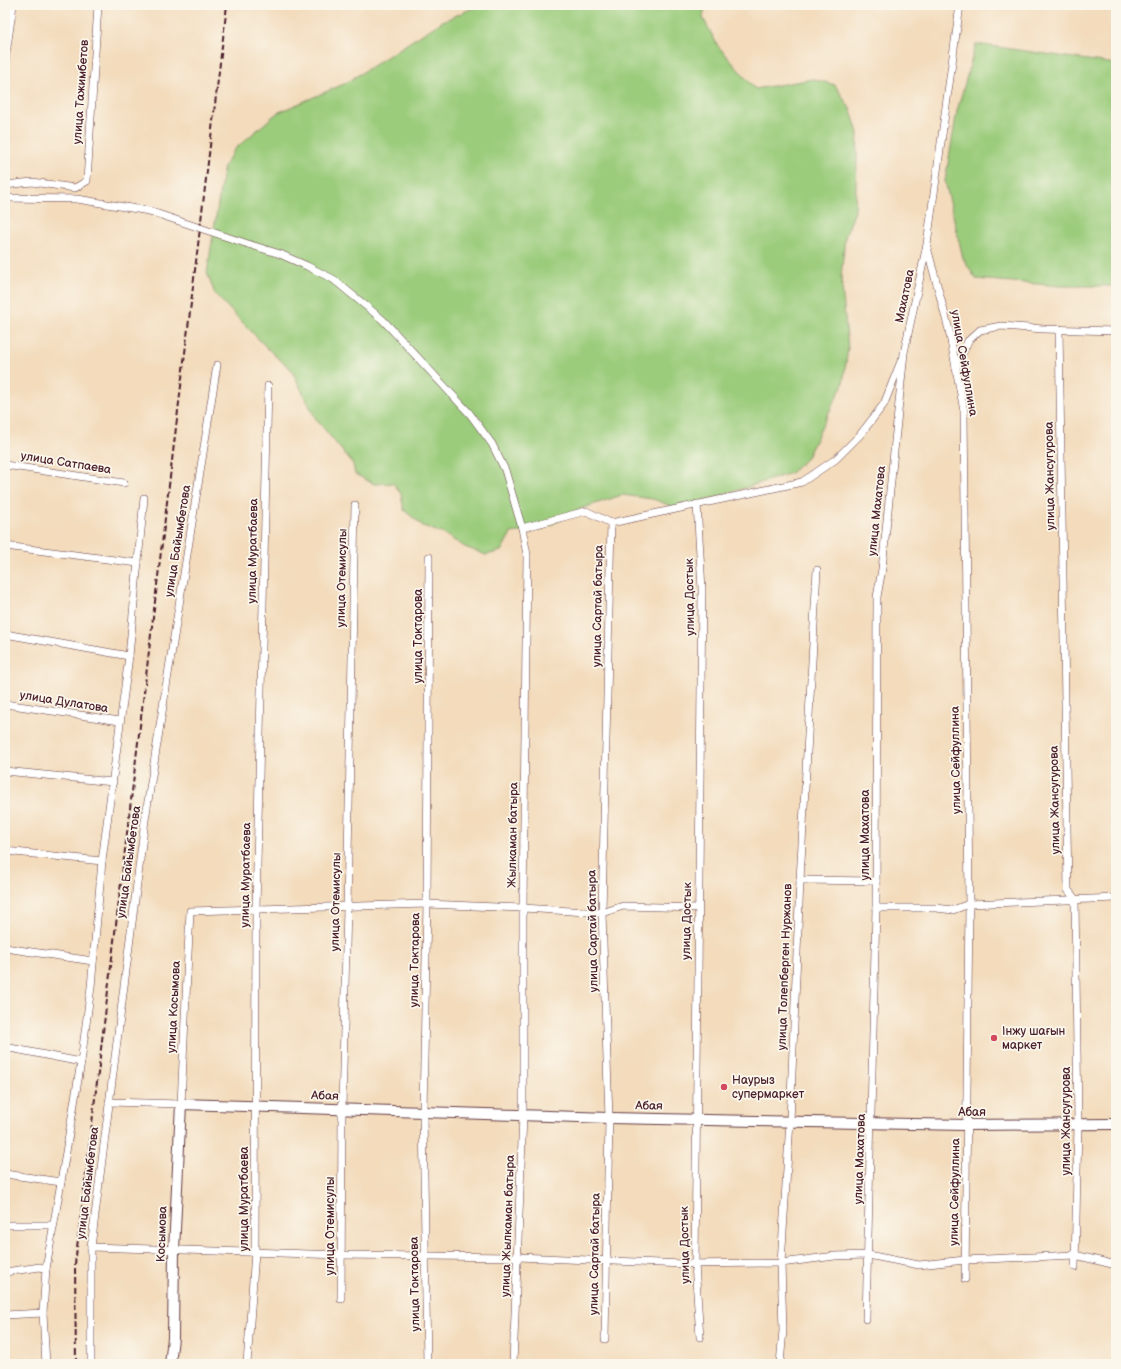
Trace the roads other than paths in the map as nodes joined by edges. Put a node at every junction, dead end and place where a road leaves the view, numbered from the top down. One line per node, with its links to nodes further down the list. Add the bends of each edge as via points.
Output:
1 (13, 5): 4 (street)
2 (98, 5): 5 (street, улица Тажимбетов, via 87,181 75,188 32,182)
3 (960, 5): 7 (street, Махатова)
4 (5, 61)
5 (5, 185)
6 (5, 198): 20 (street, Жылкаман батыра, bridge, via 76,198 149,211 280,254 333,279 383,320 470,414 492,444 506,470)
7 (927, 244): 10 (street, Махатова); 12 (street, улица Сейфуллина, via 950,330)
8 (1059, 329): 9 (street); 12 (street, via 1001,326 980,330 968,341); 36 (street, улица Жансугурова, via 1068,890)
9 (1116, 331)
10 (904, 353): 17 (street, via 884,404 860,435 836,459 802,482); 34 (street, улица Махатова, via 877,597)
11 (217, 365): 49 (street, улица Байымбетова, via 145,820)
12 (956, 368): 38 (street, улица Сейфуллина, via 964,411)
13 (268, 386): 43 (street, улица Муратбаева)
14 (5, 465): 15 (street, улица Сатпаева)
15 (124, 483)
16 (144, 498): 23 (street)
17 (697, 504): 19 (street); 41 (street, улица Достык, via 702,589)
18 (355, 505): 39 (street, улица Отемисулы)
19 (611, 522): 20 (street, via 586,511); 44 (street, улица Сартай батыра)
20 (522, 528): 40 (street, Жылкаман батыра, via 527,555)
21 (5, 546): 23 (street)
22 (429, 556): 37 (street, улица Токтарова)
23 (138, 563): 26 (street)
24 (818, 570): 33 (street, улица Толепберген Нуржанов)
25 (5, 634): 26 (street)
26 (129, 656): 28 (street)
27 (5, 704): 28 (street, улица Дулатова)
28 (120, 721): 30 (street)
29 (5, 771): 30 (street)
30 (113, 782): 32 (street)
31 (5, 851): 32 (street)
32 (102, 862): 46 (street)
33 (800, 880): 34 (street); 57 (street, улица Толепберген Нуржанов)
34 (876, 881): 42 (street, улица Махатова)
35 (1116, 898): 36 (street)
36 (1075, 899): 38 (street); 59 (street, улица Жансугурова)
37 (427, 904): 39 (street); 40 (street); 53 (street, улица Токтарова)
38 (969, 904): 42 (street, via 953,910); 61 (street, улица Сейфуллина)
39 (347, 906): 43 (street); 52 (street, улица Отемисулы)
40 (523, 908): 44 (street); 54 (street, Жылкаман батыра)
41 (698, 908): 44 (street, via 623,906); 56 (street, улица Достык)
42 (876, 908): 58 (street, улица Махатова)
43 (256, 909): 50 (street, улица Косымова, via 190,911); 51 (street, улица Муратбаева)
44 (602, 913): 55 (street, улица Сартай батыра)
45 (5, 948): 46 (street)
46 (93, 961): 48 (street)
47 (5, 1047): 48 (street)
48 (81, 1062): 63 (street)
49 (109, 1102): 50 (street); 66 (street, улица Байымбетова)
50 (181, 1104): 51 (street, Абая); 67 (street, Косымова)
51 (255, 1106): 52 (street, Абая); 68 (street, улица Муратбаева)
52 (342, 1109): 53 (street, Абая); 70 (street, улица Отемисулы)
53 (423, 1112): 54 (street, Абая); 72 (street, улица Токтарова)
54 (523, 1116): 55 (street, Абая); 73 (street, улица Жылкаман батыра)
55 (609, 1118): 56 (street, Абая); 74 (street, улица Сартай батыра)
56 (696, 1120): 57 (street, Абая); 77 (street, улица Достык)
57 (790, 1121): 58 (street, Абая); 76 (street, улица Толепберген Нуржанов)
58 (872, 1123): 61 (street, Абая); 71 (street, улица Махатова)
59 (1078, 1124): 60 (street, Абая); 61 (street, Абая); 69 (street, улица Жансугурова)
60 (1116, 1124)
61 (966, 1126): 75 (street, улица Сейфуллина)
62 (5, 1174): 63 (street)
63 (62, 1182): 65 (street)
64 (5, 1225): 65 (street)
65 (53, 1225): 80 (street)
66 (91, 1247): 67 (street); 90 (street, улица Байымбетова)
67 (174, 1250): 68 (street); 91 (street, Косымова, via 173,1338)
68 (255, 1252): 70 (street); 92 (street, улица Муратбаева)
69 (1075, 1254): 75 (street); 78 (street); 79 (street, улица Жансугурова)
70 (342, 1255): 72 (street); 83 (street, улица Отемисулы)
71 (868, 1255): 75 (street, via 919,1265); 76 (street, via 835,1256); 86 (street, улица Махатова)
72 (425, 1256): 73 (street); 93 (street, улица Токтарова)
73 (518, 1257): 74 (street); 94 (street, улица Жылкаман батыра)
74 (606, 1260): 77 (street); 88 (street, улица Сартай батыра)
75 (965, 1260): 82 (street, улица Сейфуллина)
76 (781, 1263): 77 (street); 95 (street, улица Толепберген Нуржанов, via 783,1330)
77 (695, 1264): 87 (street, улица Достык)
78 (1116, 1265)
79 (1075, 1267)
80 (46, 1269): 81 (street); 84 (street)
81 (5, 1272)
82 (965, 1279)
83 (341, 1299)
84 (43, 1313): 85 (street); 89 (street)
85 (5, 1315)
86 (866, 1319)
87 (700, 1337)
88 (605, 1339)
89 (46, 1364)
90 (91, 1364)
91 (170, 1364)
92 (247, 1364)
93 (427, 1364)
94 (514, 1364)
95 (780, 1364)

